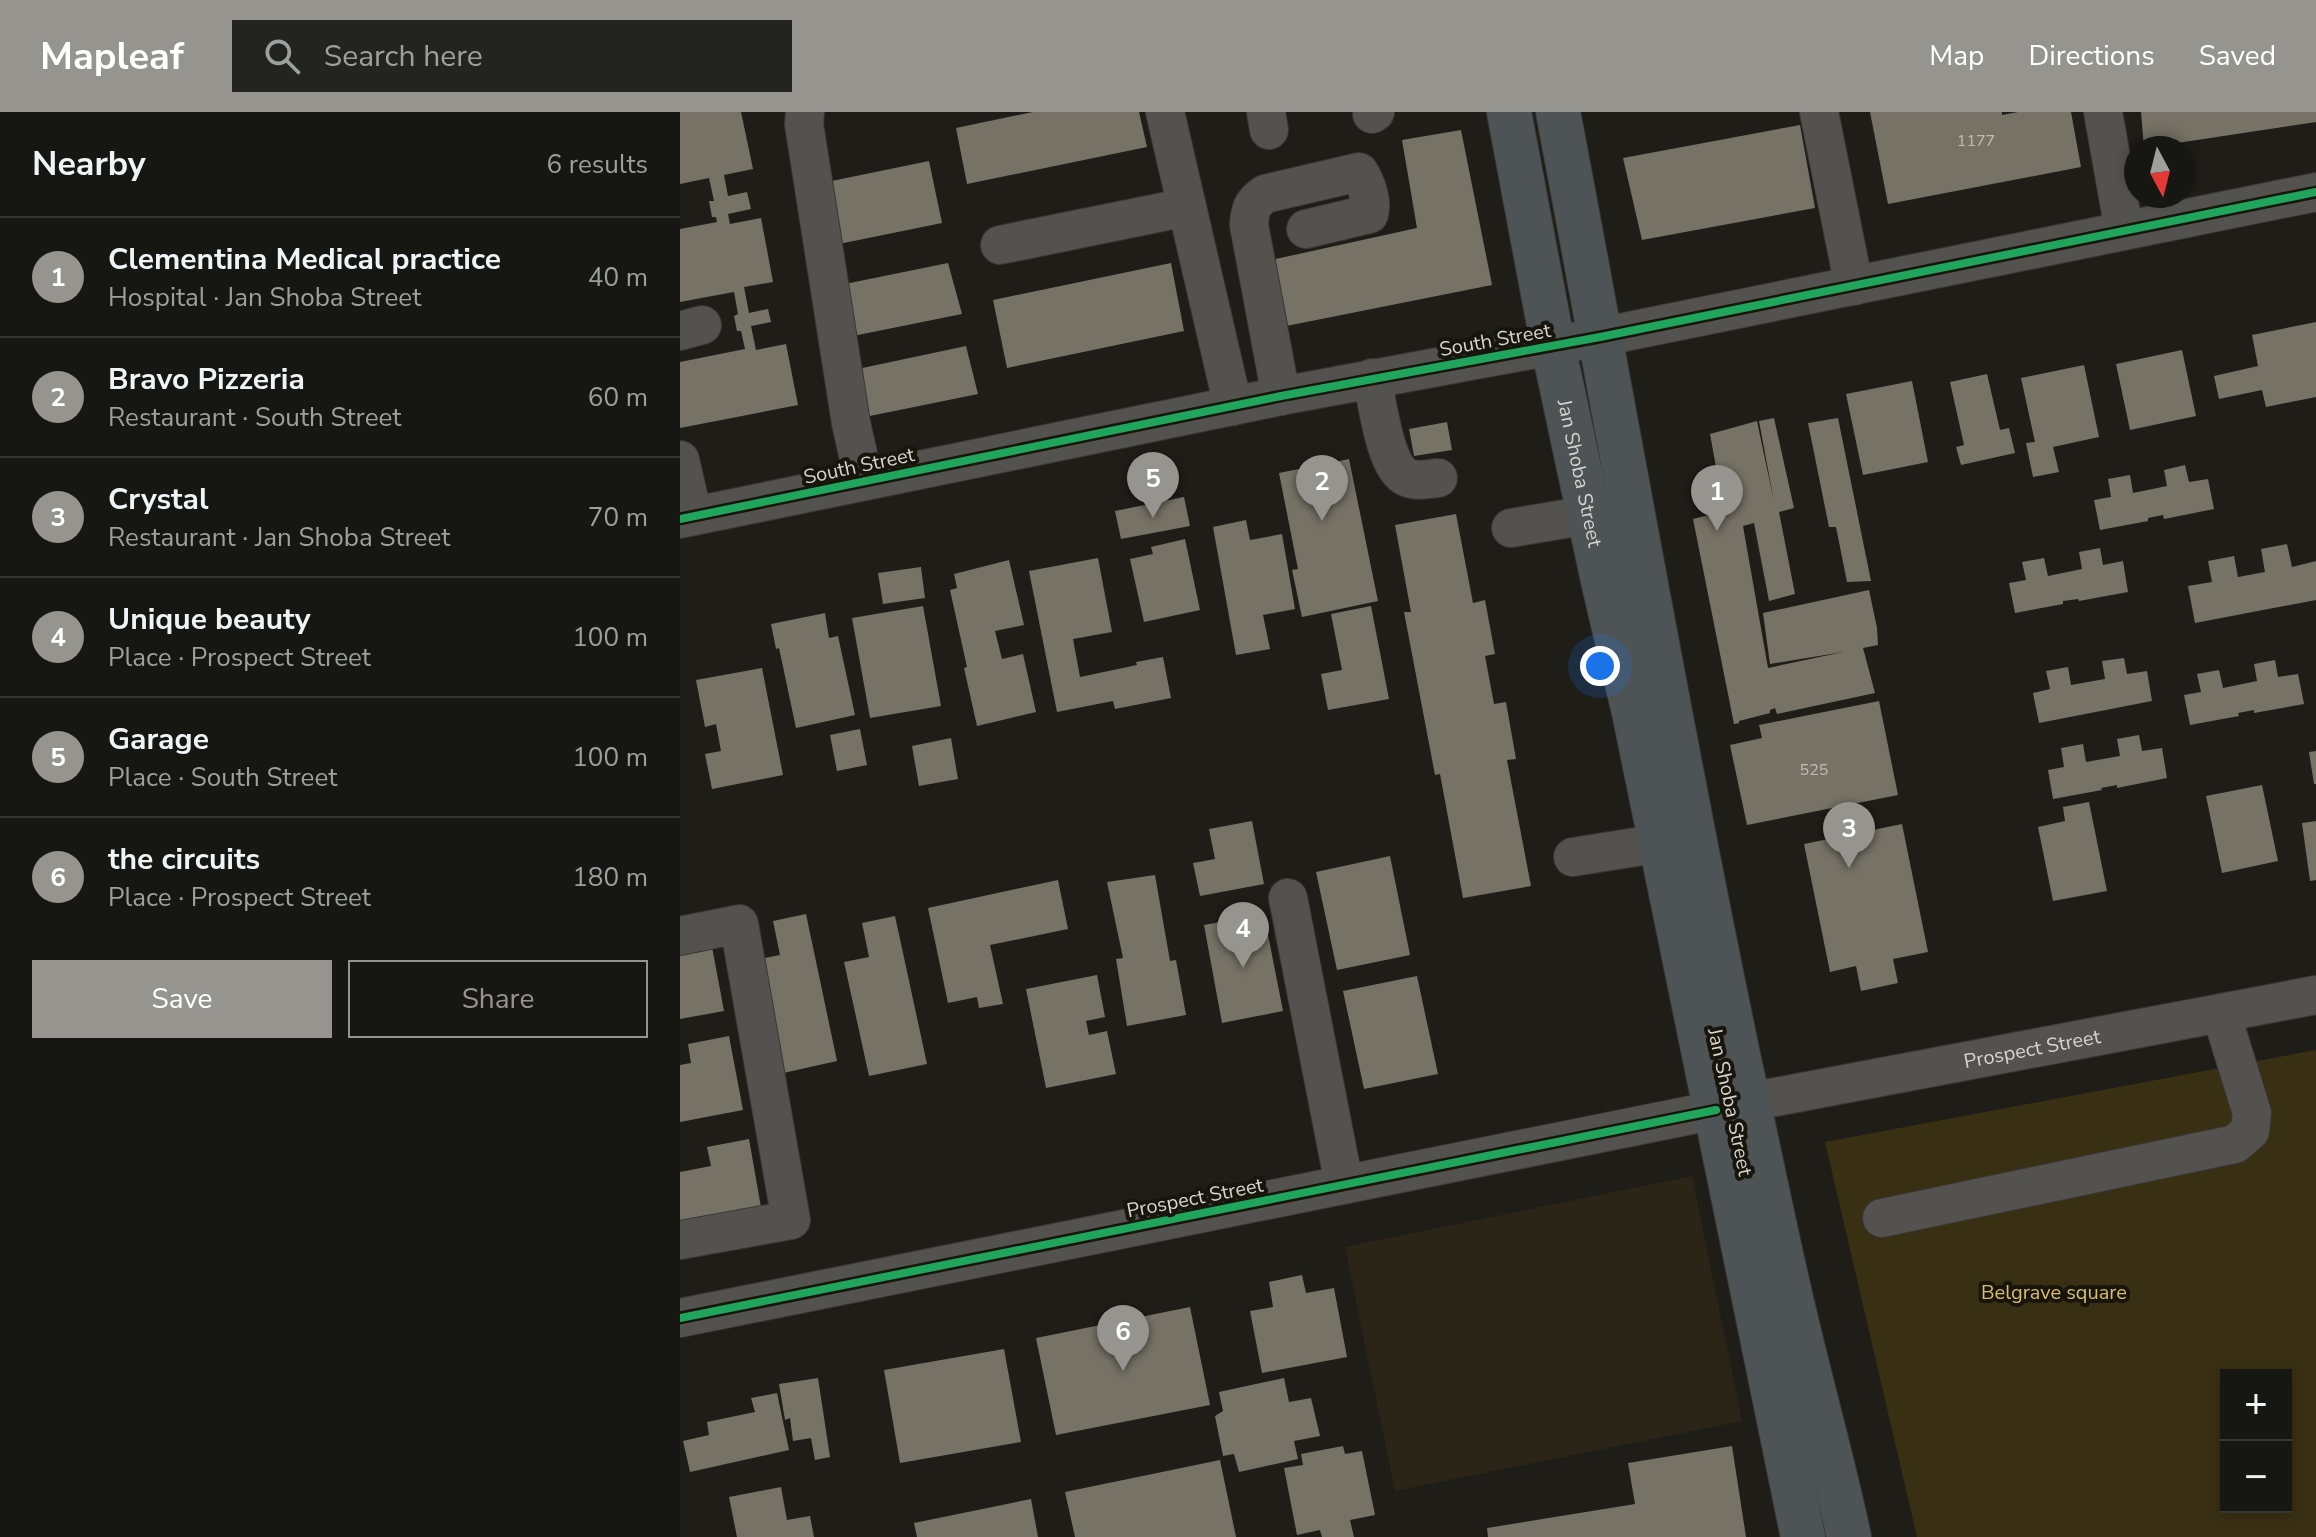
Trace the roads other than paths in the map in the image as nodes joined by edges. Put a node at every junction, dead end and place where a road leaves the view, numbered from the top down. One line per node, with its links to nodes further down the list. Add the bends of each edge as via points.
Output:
1 (805, 112): 20 (street, via 848,408)
2 (1165, 112): 8 (street)
3 (1509, 112): 14 (main road, Jan Shoba Street)
4 (1558, 112): 13 (main road, Jan Shoba Street)
5 (1819, 112): 12 (street)
6 (2103, 112): 10 (street)
7 (2316, 192): 10 (street, South Street)
8 (1187, 207): 11 (street); 17 (street)
9 (1306, 229): 16 (street, via 1369,214 1359,172 1265,194 1250,211)
10 (2124, 230): 12 (street, South Street)
11 (1000, 245)
12 (1854, 286): 13 (street, South Street)
13 (1600, 337): 14 (street, South Street); 30 (main road, Jan Shoba Street)
14 (1553, 346): 15 (street, South Street); 21 (main road, Jan Shoba Street)
15 (1372, 378): 16 (street, South Street); 19 (street, via 1394,465 1407,478)
16 (1281, 396): 17 (street, South Street)
17 (1233, 406): 20 (street, South Street)
18 (680, 460): 22 (street)
19 (1438, 478)
20 (864, 481): 22 (street, South Street)
21 (1589, 515): 23 (street); 24 (main road, Jan Shoba Street)
22 (687, 517)
23 (1511, 528)
24 (1661, 843): 25 (street); 30 (main road, Jan Shoba Street)
25 (1573, 857)
26 (1288, 898): 31 (street)
27 (680, 936): 33 (street, via 739,924 791,1220)
28 (2316, 995): 29 (street, Prospect Street)
29 (2221, 1013): 30 (street, Prospect Street); 32 (street, via 2252,1113 2250,1131 2235,1144)
30 (1732, 1106): 31 (street, Prospect Street); 35 (main road, Jan Shoba Street); 36 (main road, Jan Shoba Street, via 1792,1304)
31 (1344, 1184): 34 (street, Prospect Street)
32 (1882, 1218)
33 (680, 1240)
34 (680, 1318)
35 (1803, 1537)
36 (1849, 1537)

